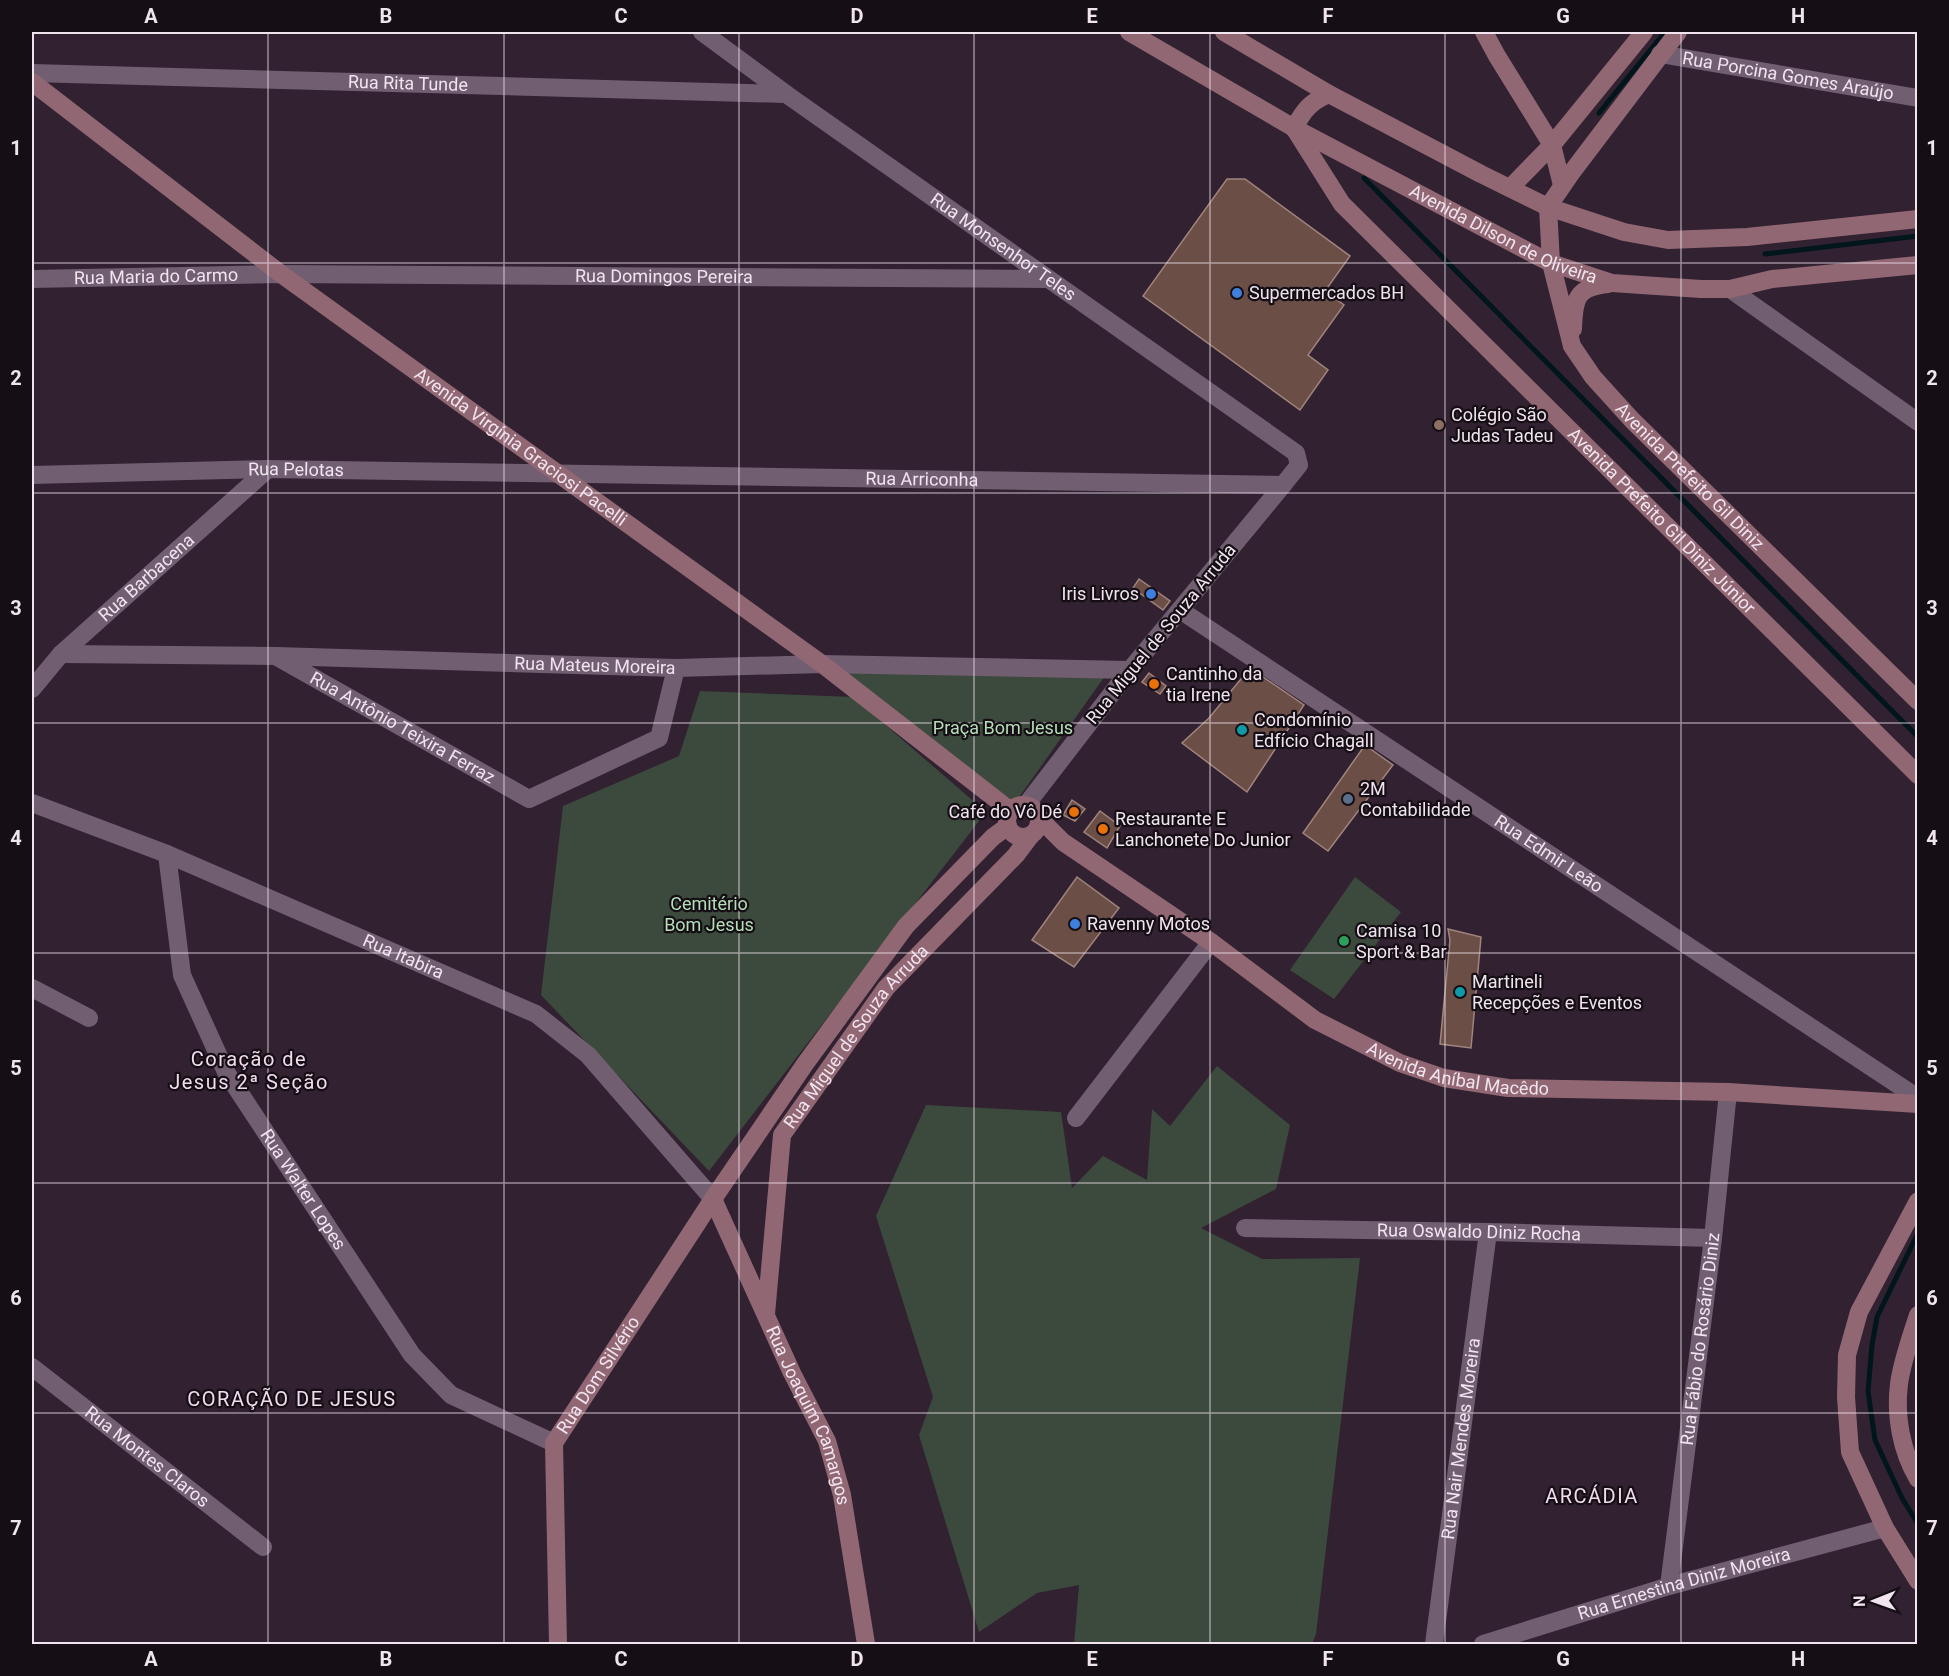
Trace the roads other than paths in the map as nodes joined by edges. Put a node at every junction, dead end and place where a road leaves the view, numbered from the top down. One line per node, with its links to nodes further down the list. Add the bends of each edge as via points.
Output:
1 (702, 32): 10 (street, Rua Monsenhor Teles)
2 (1129, 32): 13 (street, Avenida Dilson de Oliveira)
3 (1224, 32): 11 (street)
4 (1484, 32): 14 (street)
5 (1644, 32): 14 (street)
6 (1678, 32): 7 (street)
7 (1660, 54): 12 (street, Rua Porcina Gomes Araújo); 15 (street)
8 (32, 73): 10 (street, Rua Rita Tunde)
9 (32, 82): 21 (street, Avenida Virgínia Graciosi Pacelli)
10 (786, 94): 23 (street, Rua Monsenhor Teles)
11 (1329, 94): 13 (street, via 1315,100); 16 (street)
12 (1917, 98)
13 (1294, 128): 19 (street, Avenida Dilson de Oliveira); 41 (street, Avenida Prefeito Gil Diniz Júnior, via 1342,204)
14 (1552, 145): 15 (street); 16 (street)
15 (1562, 185): 17 (street)
16 (1510, 188): 17 (street)
17 (1548, 207): 18 (street, via 1624,232 1668,240 1747,237); 19 (street, Avenida Prefeito Gil Diniz)
18 (1917, 219)
19 (1551, 263): 24 (street, Avenida Dilson de Oliveira); 26 (street, Avenida Prefeito Gil Diniz)
20 (1917, 265): 25 (street, Avenida Dilson de Oliveira, via 1772,279)
21 (281, 274): 22 (street, Rua Maria do Carmo); 23 (street, Rua Domingos Pereira); 31 (street, Avenida Virgínia Graciosi Pacelli)
22 (32, 279)
23 (1047, 279): 28 (street, Rua Monsenhor Teles, via 1296,453)
24 (1612, 283): 25 (street, Avenida Dilson de Oliveira); 26 (street, via 1591,285 1580,293 1574,307)
25 (1730, 289): 27 (street)
26 (1572, 346): 40 (street, Avenida Prefeito Gil Diniz, via 1593,377 1632,420)
27 (1917, 422)
28 (1299, 465): 32 (street, Rua Miguel de Souza Arruda)
29 (268, 470): 30 (street, Rua Pelotas); 31 (street, Rua Pelotas); 34 (street, Rua Barbacena)
30 (32, 475)
31 (559, 475): 32 (street, Rua Arriconha); 36 (street, Avenida Virgínia Graciosi Pacelli)
32 (1283, 485): 33 (street, Rua Miguel de Souza Arruda)
33 (1180, 610): 38 (street, Rua Miguel de Souza Arruda); 50 (street, Rua Edmir Leão)
34 (61, 654): 35 (street, Rua Mateus Moreira); 39 (street, Rua Barbacena)
35 (276, 656): 37 (street, Rua Mateus Moreira); 37 (street, Rua Antônio Teixira Ferraz, via 528,799 659,738)
36 (822, 664): 37 (street, Rua Mateus Moreira); 38 (street, Rua Mateus Moreira); 43 (street, Avenida Virgínia Graciosi Pacelli)
37 (676, 668)
38 (1130, 670): 43 (street, Rua Miguel de Souza Arruda)
39 (32, 689)
40 (1917, 701)
41 (1917, 775)
42 (32, 803): 45 (street, Rua Itabira)
43 (1015, 814): 44 (street, Avenida Aníbal Macêdo, via 1036,812); 44 (street, via 1013,833 1022,837); 53 (street, Rua Miguel de Souza Arruda, via 906,926)
44 (1035, 829): 46 (street, Avenida Aníbal Macêdo, via 1063,842); 58 (street, Rua Miguel de Souza Arruda, via 1016,855 886,988 782,1135)
45 (167, 854): 53 (street, Rua Itabira, via 536,1014 588,1055); 61 (street, Rua Walter Lopes, via 182,975 226,1072 412,1355 451,1395)
46 (1211, 942): 49 (street, Avenida Aníbal Macêdo, via 1315,1020 1400,1063 1444,1078 1508,1088); 52 (street)
47 (32, 988): 48 (street)
48 (89, 1018)
49 (1728, 1092): 51 (street, Avenida Aníbal Macêdo); 57 (street, Rua Fábio do Rosário Diniz)
50 (1917, 1098)
51 (1917, 1104)
52 (1076, 1118)
53 (713, 1199): 58 (street, Rua Joaquim Camargos); 61 (street, Rua Dom Silvério)
54 (1917, 1201): 64 (street, via 1859,1312 1846,1355 1850,1452)
55 (1245, 1228): 56 (street, Rua Oswaldo Diniz Rocha)
56 (1488, 1232): 57 (street, Rua Oswaldo Diniz Rocha); 70 (street, Rua Nair Mendes Moreira)
57 (1713, 1238): 67 (street, Rua Fábio do Rosário Diniz)
58 (766, 1314): 69 (street, Rua Joaquim Camargos, via 827,1441 842,1495)
59 (1917, 1315): 62 (street, via 1899,1384 1899,1425)
60 (32, 1367): 65 (street, Rua Montes Claros)
61 (554, 1443): 68 (street, Rua Dom Silvério)
62 (1910, 1447): 63 (street)
63 (1917, 1479)
64 (1885, 1528): 66 (street); 67 (street, Rua Ernestina Diniz Moreira)
65 (263, 1547)
66 (1917, 1581)
67 (1669, 1586): 71 (street, Rua Ernestina Diniz Moreira)
68 (558, 1644)
69 (866, 1644)
70 (1434, 1644)
71 (1483, 1644)

